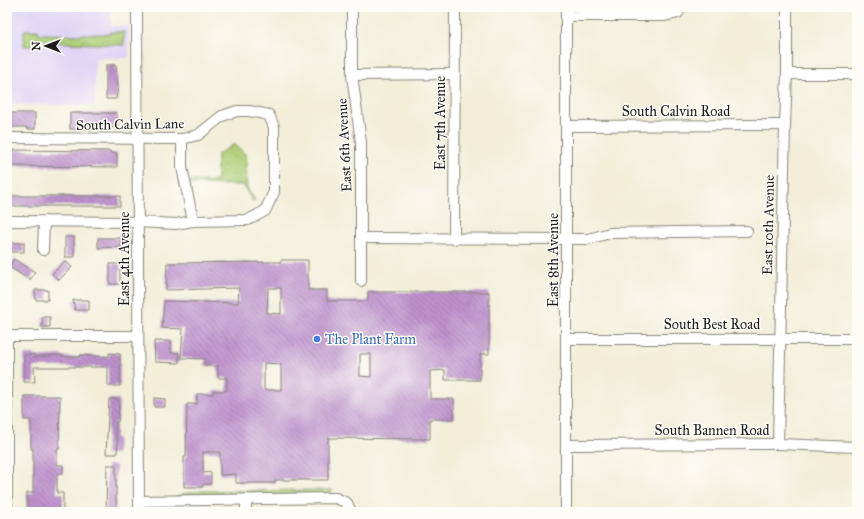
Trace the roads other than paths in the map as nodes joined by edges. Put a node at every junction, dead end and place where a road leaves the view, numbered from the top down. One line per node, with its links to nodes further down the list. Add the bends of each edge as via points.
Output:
1 (137, 7): 14 (street, East 4th Avenue)
2 (352, 7): 10 (street, East 6th Avenue)
3 (454, 7): 7 (street, East 7th Avenue)
4 (787, 7): 8 (street, East 10th Avenue)
5 (679, 10): 6 (street, via 663,16)
6 (566, 11): 12 (street, East 8th Avenue)
7 (454, 74): 10 (street); 22 (street, East 7th Avenue)
8 (787, 74): 9 (street); 11 (street, East 10th Avenue)
9 (857, 74)
10 (352, 75): 21 (street, East 6th Avenue, via 361,142)
11 (784, 124): 12 (street, South Calvin Road); 28 (street, East 10th Avenue)
12 (567, 126): 23 (street, East 8th Avenue)
13 (7, 138): 14 (street, South Calvin Lane)
14 (137, 139): 15 (street, South Calvin Lane); 19 (street, East 4th Avenue)
15 (182, 139): 17 (street, via 182,166); 17 (street, South Calvin Lane, via 198,135 222,116 237,111 269,115 274,127 274,192 265,211 248,220)
16 (7, 221): 18 (street)
17 (193, 221): 19 (street, via 176,224)
18 (44, 222): 19 (street); 24 (street)
19 (138, 222): 27 (street, East 4th Avenue)
20 (747, 231): 23 (street, via 610,233 588,239)
21 (361, 238): 22 (street); 25 (street, East 6th Avenue)
22 (454, 239): 23 (street)
23 (567, 239): 29 (street, East 8th Avenue)
24 (43, 250)
25 (361, 282)
26 (7, 336): 27 (street); 37 (street)
27 (138, 336): 35 (street, East 4th Avenue)
28 (780, 338): 29 (street, South Best Road); 30 (street, South Best Road); 31 (street, East 10th Avenue)
29 (567, 339): 32 (street, East 8th Avenue)
30 (857, 340)
31 (778, 444): 32 (street, South Bannen Road); 33 (street, South Bannen Road)
32 (567, 445): 40 (street, East 8th Avenue)
33 (857, 447)
34 (246, 498): 35 (street, via 177,502); 36 (street, via 336,498); 39 (street)
35 (139, 501): 38 (street, East 4th Avenue)
36 (349, 508)
37 (7, 512)
38 (139, 512)
39 (246, 512)
40 (566, 512)

